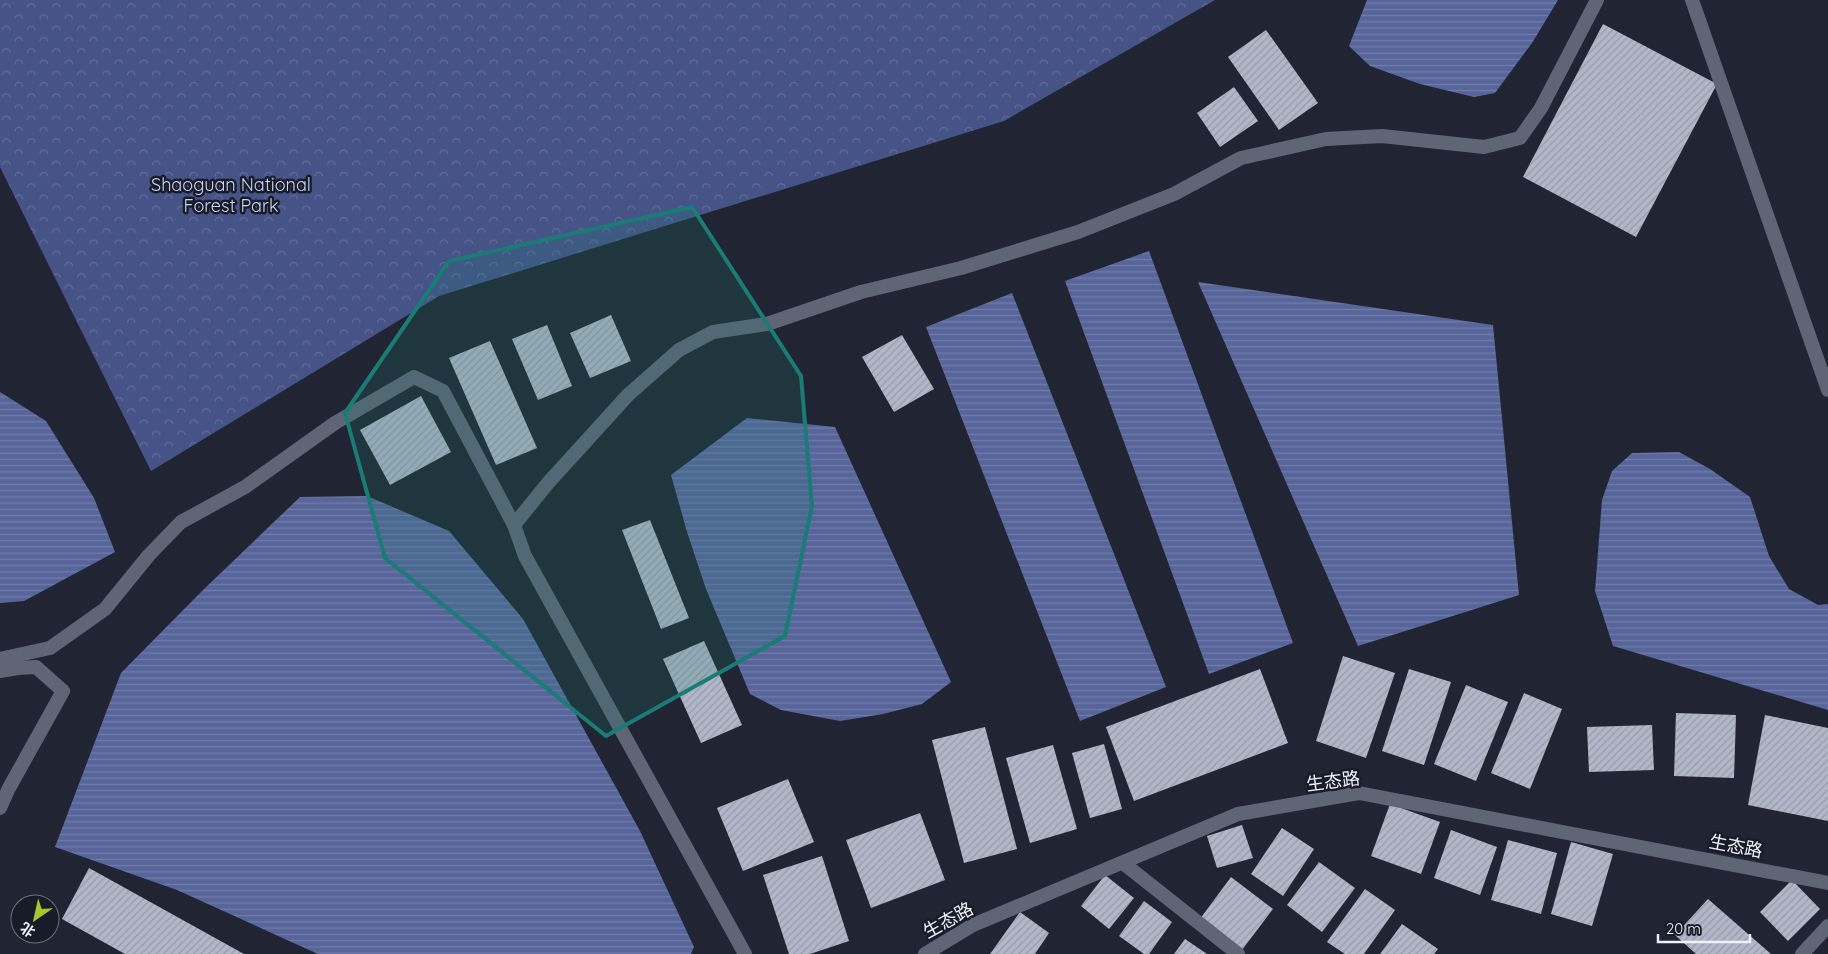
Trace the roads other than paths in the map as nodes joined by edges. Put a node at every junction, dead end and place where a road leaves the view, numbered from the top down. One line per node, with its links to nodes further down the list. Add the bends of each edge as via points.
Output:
1 (1597, 0): 4 (street, via 1541,108 1520,138 1484,147 1382,136 1326,139 1241,158 1174,194 1078,232 960,268 861,292 767,324 713,332 679,350 628,395)
2 (1692, 0): 3 (street)
3 (1828, 390)
4 (514, 525): 5 (street, via 442,391 414,377 335,423 245,486 181,522 105,609 50,648); 11 (street, via 525,556)
5 (0, 659)
6 (0, 671): 7 (street, via 36,667 63,691)
7 (0, 808)
8 (1123, 863): 9 (street, 生态路, via 1238,814 1359,793); 12 (street, 生态路, via 973,925); 13 (street)
9 (1828, 883)
10 (1828, 926): 14 (street)
11 (745, 954)
12 (925, 954)
13 (1238, 954)
14 (1802, 954)

